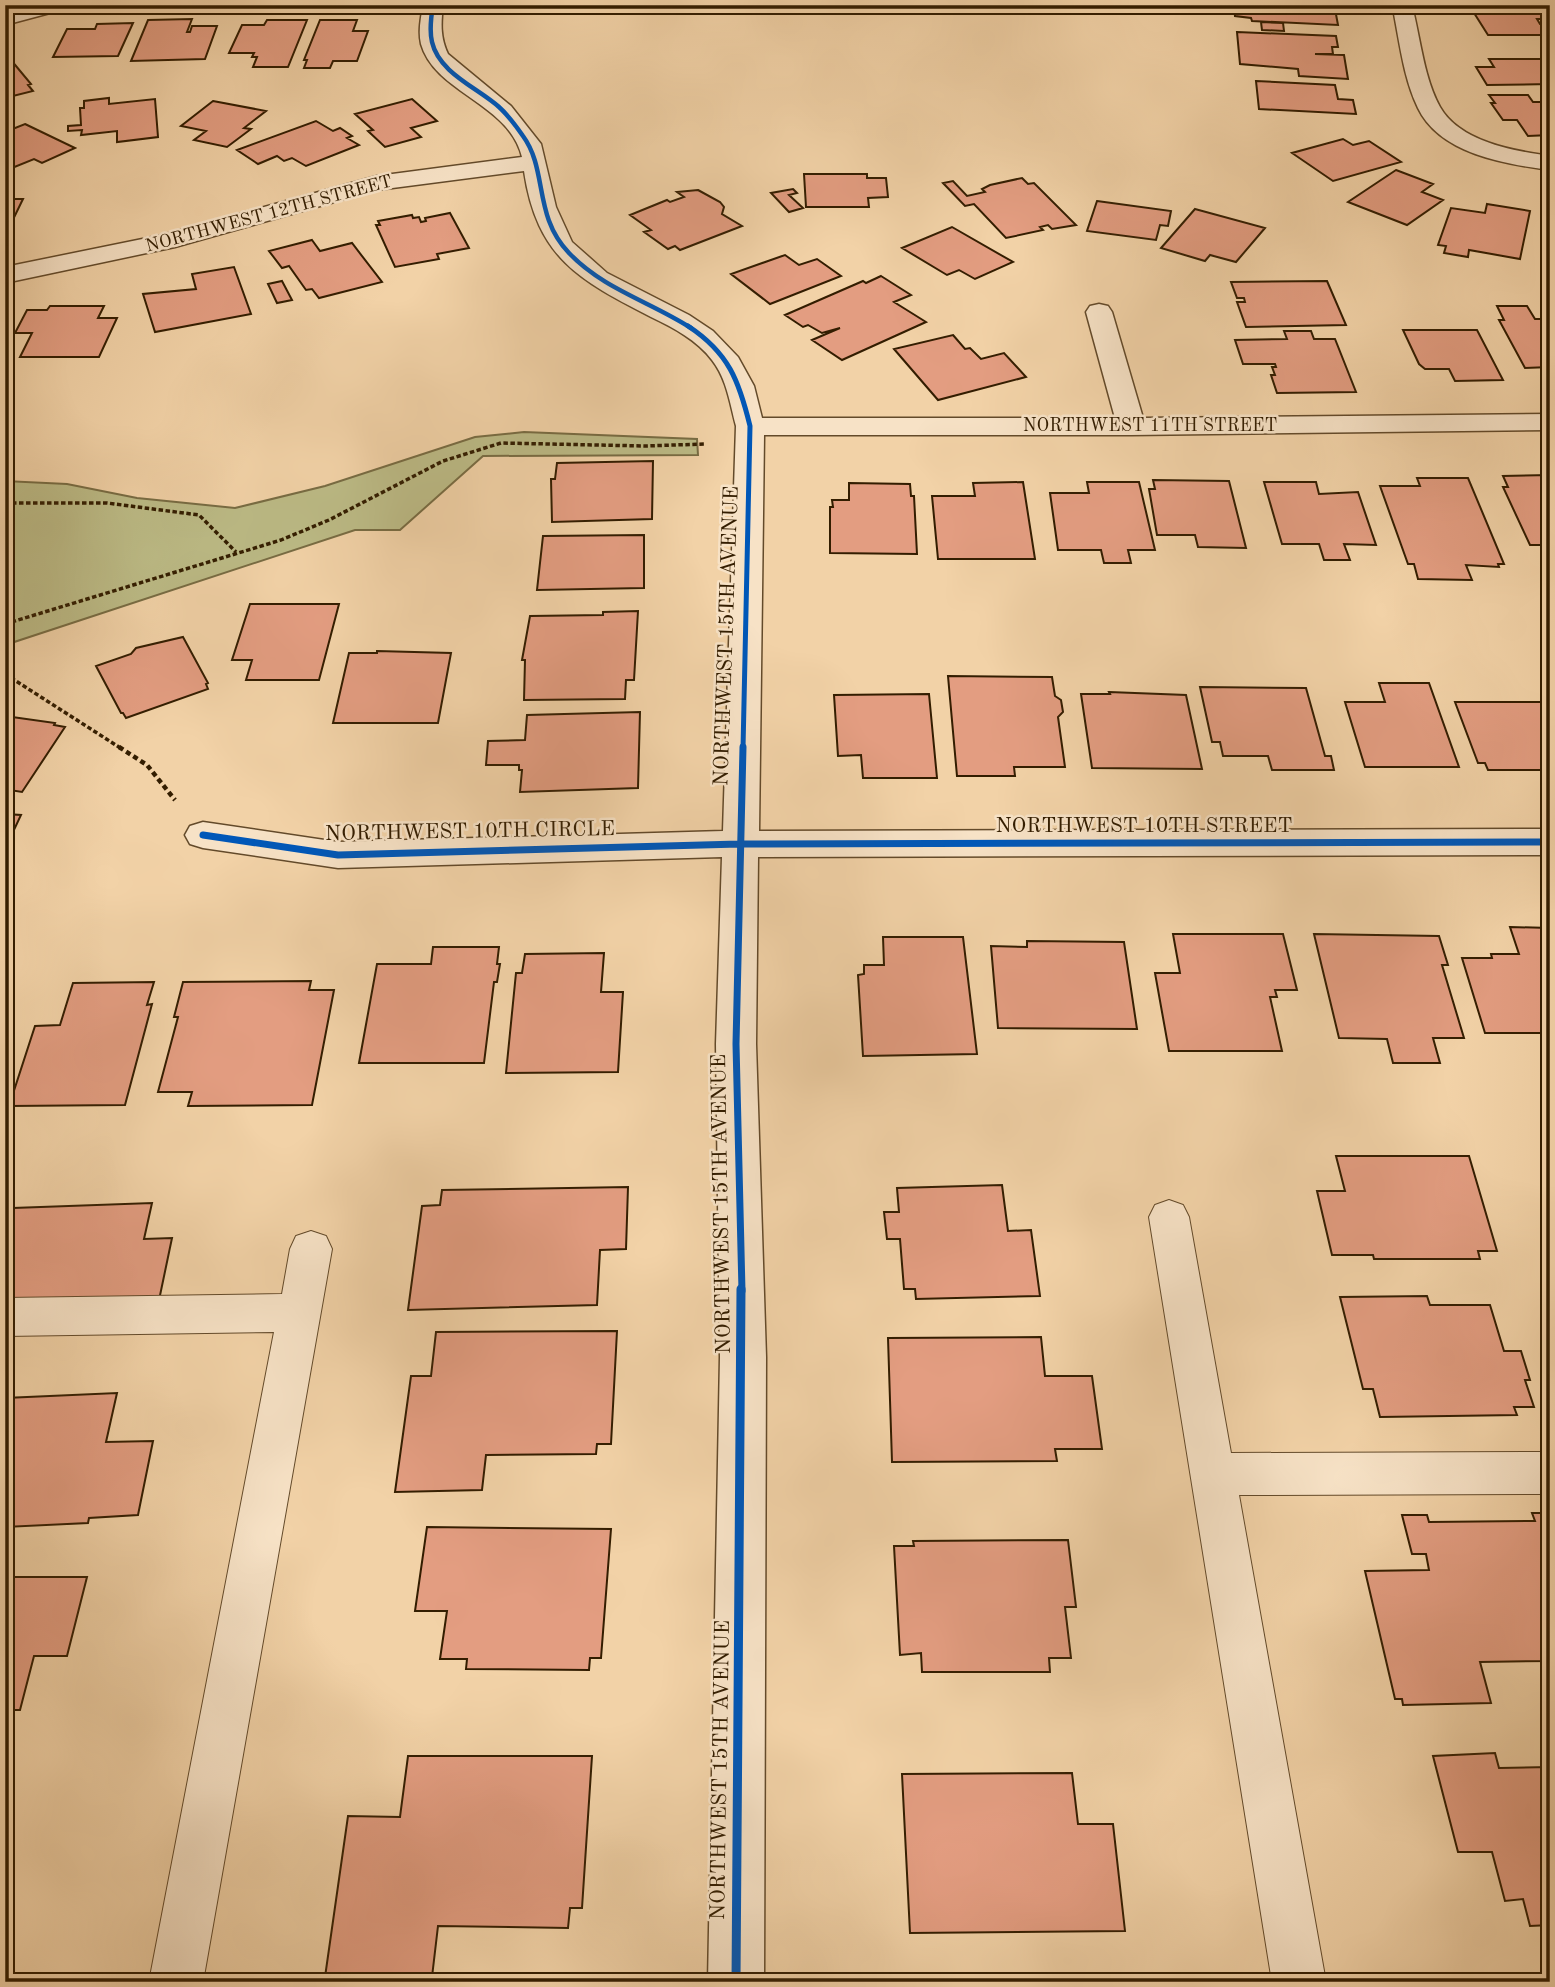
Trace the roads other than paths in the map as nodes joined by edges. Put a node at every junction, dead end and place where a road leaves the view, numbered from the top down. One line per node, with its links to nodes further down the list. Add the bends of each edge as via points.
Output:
1 (58, 5): 4 (street)
2 (433, 5): 5 (street, NORTHWEST 15TH AVENUE, via 428,26 445,68 499,107 531,147)
3 (1406, 5): 6 (street, via 1404,14 1431,112 1461,137 1495,151)
4 (5, 19)
5 (534, 163): 7 (street, NORTHWEST 12TH STREET, via 377,183 166,242); 11 (street, NORTHWEST 15TH AVENUE, via 552,232 569,254 591,274 667,313 716,346 734,369 747,400)
6 (1550, 163)
7 (5, 275)
8 (1100, 312): 10 (street)
9 (1550, 422): 10 (street, NORTHWEST 11TH STREET)
10 (1131, 427): 11 (street, NORTHWEST 11TH STREET)
11 (750, 434): 14 (street, NORTHWEST 15TH AVENUE)
12 (203, 835): 14 (street, NORTHWEST 10TH CIRCLE, via 338,855)
13 (1550, 842): 14 (street, NORTHWEST 10TH STREET)
14 (739, 844): 22 (street, NORTHWEST 15TH AVENUE, via 736,1044 743,1357)
15 (1169, 1217): 20 (lane)
16 (311, 1249): 17 (lane)
17 (299, 1313): 18 (lane); 21 (lane)
18 (5, 1317)
19 (1550, 1473): 20 (lane)
20 (1212, 1475): 23 (lane)
21 (176, 1982)
22 (736, 1982)
23 (1299, 1982)

